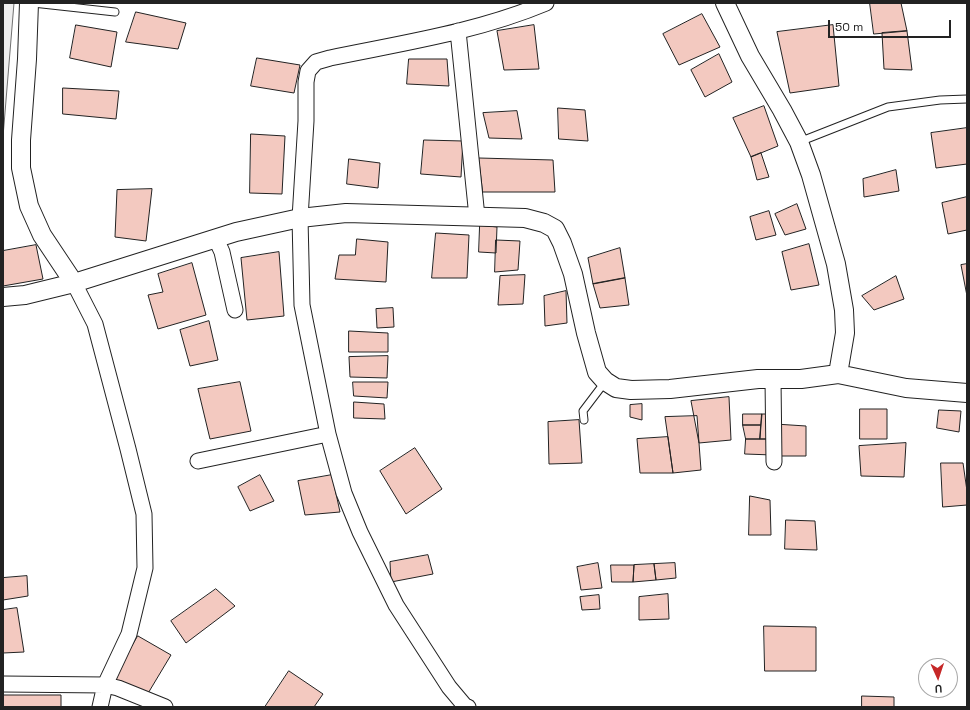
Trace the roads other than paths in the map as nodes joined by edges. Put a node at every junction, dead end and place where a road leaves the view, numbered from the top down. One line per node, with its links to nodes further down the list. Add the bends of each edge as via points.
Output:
1 (29, 3): 12 (street, via 21,168 29,206 42,235)
2 (33, 3): 5 (lane)
3 (546, 3): 6 (street)
4 (724, 3): 8 (street, via 750,56)
5 (115, 12)
6 (458, 31): 9 (street); 10 (street, via 330,58 316,62 308,71)
7 (967, 99): 8 (lane, via 888,107)
8 (799, 142): 15 (street, via 836,264 844,310 846,333)
9 (477, 217): 10 (street, via 346,213); 17 (street, via 525,218 554,229 573,274 597,372)
10 (300, 218): 11 (street); 20 (street, via 302,305)
11 (216, 239): 12 (street); 14 (street, via 222,252)
12 (74, 283): 13 (street, via 25,295); 24 (street, via 95,324 144,514 145,568 129,634)
13 (3, 297)
14 (235, 310)
15 (838, 374): 16 (street); 18 (street, via 906,388)
16 (773, 379): 17 (street, via 670,389 631,390 616,388); 22 (street)
17 (605, 381): 19 (lane, via 582,411)
18 (967, 393)
19 (584, 420)
20 (328, 434): 21 (street); 27 (street, via 344,492 360,532 396,605 448,687)
21 (198, 461)
22 (774, 462)
23 (3, 684): 24 (street)
24 (105, 685): 25 (street); 26 (street)
25 (100, 707)
26 (165, 707)
27 (468, 707)

